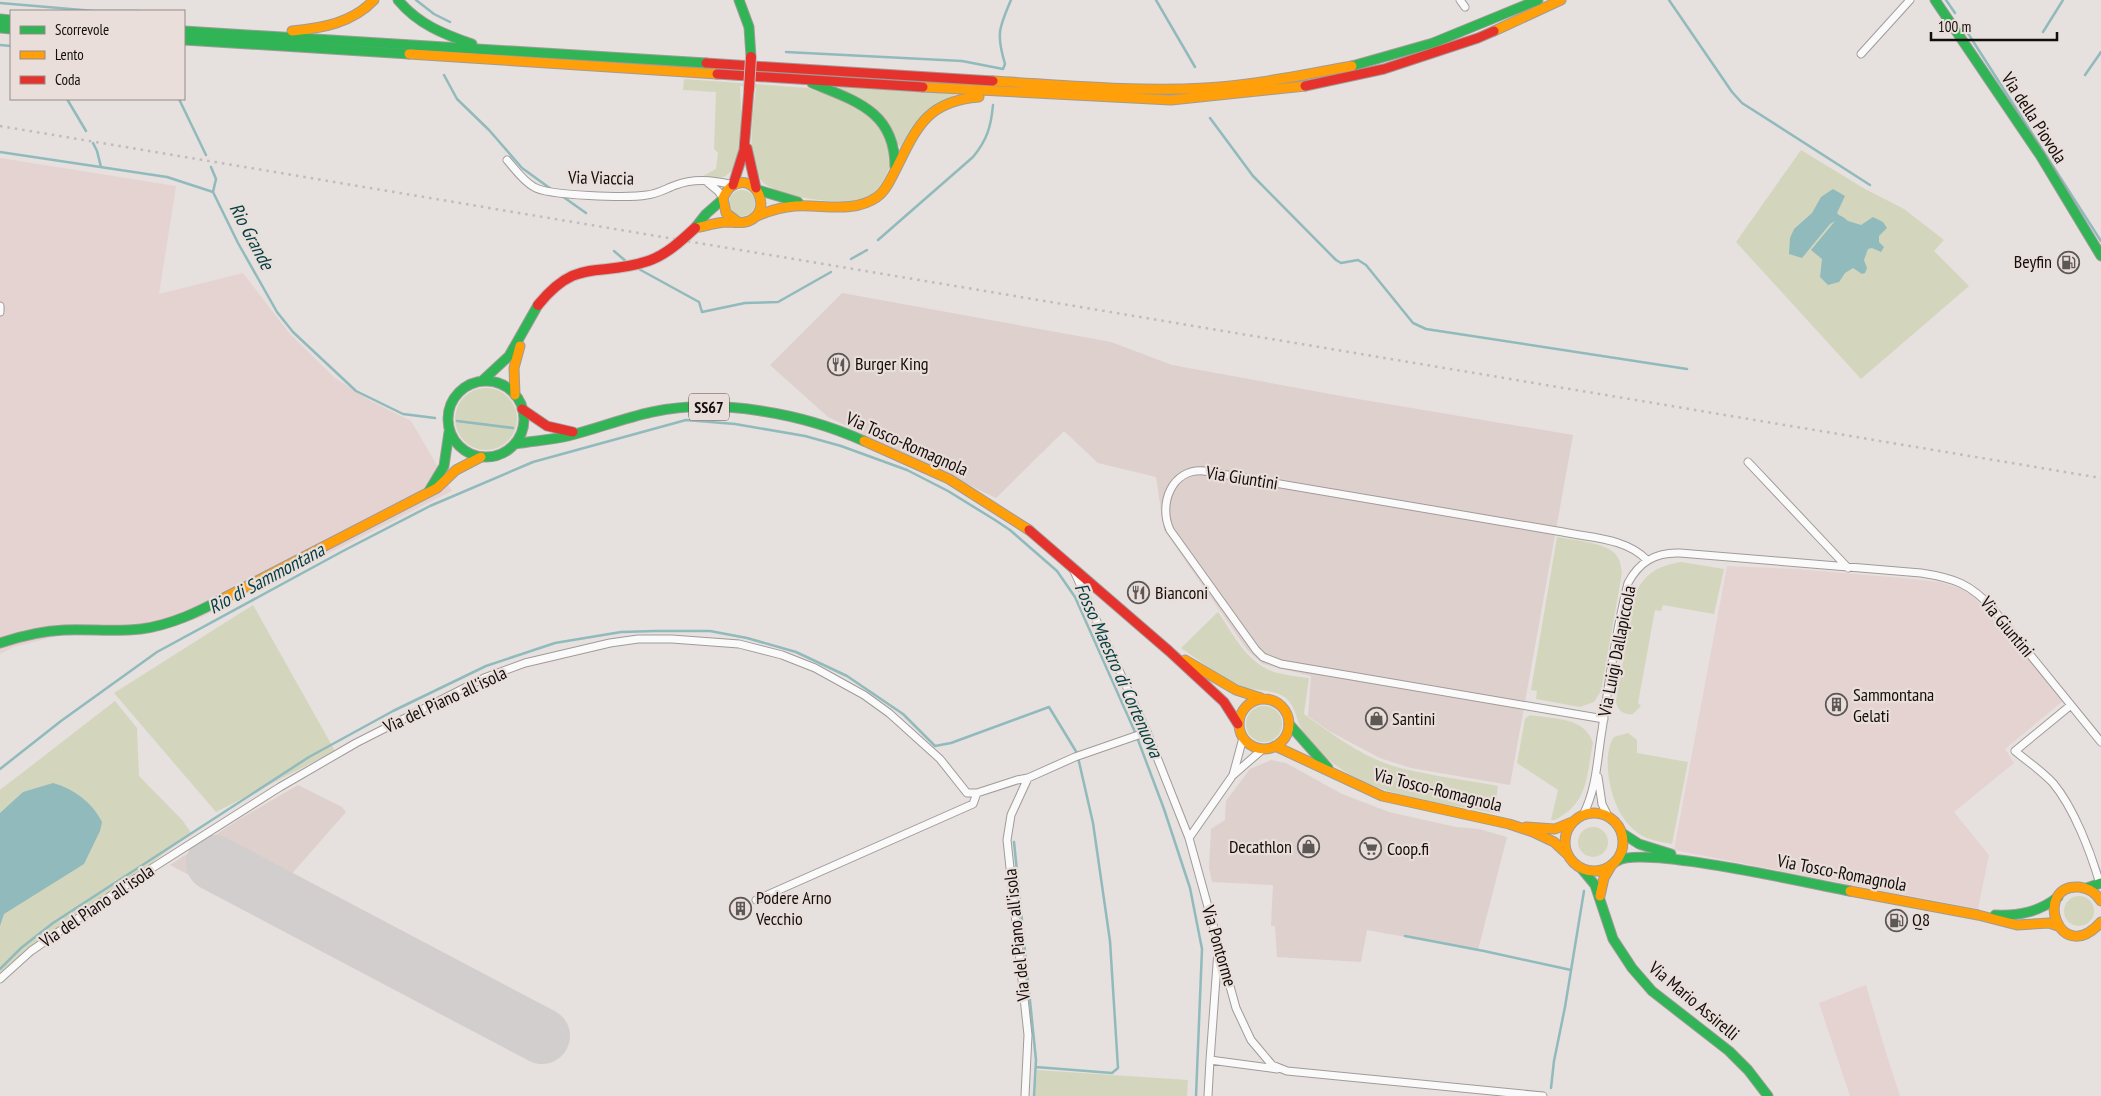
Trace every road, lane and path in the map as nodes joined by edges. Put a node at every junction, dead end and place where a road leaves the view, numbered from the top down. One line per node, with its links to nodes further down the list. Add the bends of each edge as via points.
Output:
1 (374, 0): 11 (main road, via 354,16 323,28)
2 (398, 0): 13 (main road, via 425,25)
3 (738, 0): 17 (main road, bridge, via 750,32)
4 (1460, 0): 9 (street)
5 (1538, 0): 13 (main road, via 1433,43 1364,63 1272,81 1206,88 1080,86)
6 (1561, 0): 16 (main road, via 1454,47 1384,69 1311,85 1171,100)
7 (1910, 0): 14 (street)
8 (1935, 0): 28 (main road, Via della Piovola, via 2040,155)
9 (1465, 7)
10 (185, 31): 11 (main road)
11 (240, 35): 13 (main road)
12 (185, 40): 15 (main road)
13 (489, 50)
14 (1861, 54)
15 (802, 79): 16 (main road); 19 (main road, via 848,98 882,121 895,147)
16 (1018, 93): 19 (main road, via 962,98 939,107 920,124)
17 (746, 141): 21 (main road); 22 (main road)
18 (507, 160): 20 (street, Via Viaccia, via 528,183 550,193 643,196 684,182)
19 (894, 172): 24 (main road, via 884,190 869,202 855,206)
20 (706, 181): 21 (street, Via Viaccia); 23 (street)
21 (733, 185): 22 (main road, via 745,183); 23 (main road)
22 (757, 189): 24 (main road); 25 (main road, via 762,204)
23 (723, 199): 26 (main road, via 726,214); 27 (main road)
24 (818, 205): 25 (main road, via 784,206)
25 (755, 217): 26 (main road)
26 (738, 222): 27 (main road)
27 (695, 228): 31 (main road, bridge, via 666,252 646,262 572,274 549,290)
28 (2101, 256)
29 (0, 306): 30 (street)
30 (0, 312)
31 (524, 333): 32 (main road, via 509,356); 33 (main road, via 514,368)
32 (482, 381): 33 (main road, via 496,382); 35 (main road, via 466,386 455,395 448,412)
33 (515, 394): 34 (main road, SS67)
34 (522, 408): 36 (main road, Via Tosco-Romagnola / SS67, via 547,426); 37 (main road, via 523,426)
35 (450, 432): 38 (main road, via 464,450); 40 (main road, via 444,466)
36 (579, 433): 37 (main road, Via Tosco-Romagnola / SS67); 42 (main road, Via Tosco-Romagnola / SS67, via 653,412 702,407 765,411 840,430 970,491 1025,527)
37 (515, 444): 38 (main road, SS67, via 502,453)
38 (481, 457): 40 (main road, SS67, via 461,467 442,485)
39 (1748, 462): 43 (street)
40 (428, 492): 44 (main road, SS67, via 180,619 154,627 126,630 63,630 29,634)
41 (1647, 560): 43 (street, via 1663,554 1680,553); 48 (street, Via Luigi Dallapiccola, via 1628,583); 48 (street, Via Giuntini, via 1622,544 1563,532 1204,471 1181,476 1168,496 1166,517 1170,530 1256,650 1268,660)
42 (1073, 568): 45 (main road, Via Tosco-Romagnola); 51 (street, Via Pontorme)
43 (1848, 568): 47 (street, Via Giuntini, via 1929,574 1955,580 1971,588 1993,609)
44 (0, 643)
45 (1169, 651): 46 (main road, via 1236,690); 49 (main road, via 1224,702)
46 (1262, 699): 49 (main road, via 1247,705); 50 (main road, via 1271,700 1284,709)
47 (2071, 704): 53 (street, Via Giuntini); 70 (street, via 2014,751 2051,781 2064,797)
48 (1604, 719): 56 (street, Via Luigi Dallapiccola)
49 (1238, 724): 52 (main road)
50 (1289, 724): 54 (main road, via 1284,739); 57 (main road)
51 (1144, 734): 59 (street, via 1075,757); 65 (street, Via Pontorme)
52 (1242, 738): 55 (main road, via 1253,747); 58 (street)
53 (2101, 742)
54 (1275, 746): 55 (main road); 57 (main road)
55 (1263, 749): 58 (street)
56 (1597, 771): 61 (street, Via Luigi Dallapiccola, via 1602,804); 62 (street, Via Luigi Dallapiccola, via 1591,797)
57 (1332, 772): 63 (main road, Via Tosco-Romagnola, via 1384,796)
58 (1233, 775): 65 (street)
59 (1028, 778): 60 (street); 86 (street, Via del Piano all'isola, via 1011,815 1007,840 1028,1035)
60 (977, 793): 74 (street, via 973,804); 82 (street, Via del Piano all'isola, via 968,793 962,788 940,759 890,712 815,668 739,644 672,639 610,643 534,661 484,678 356,743 138,877 31,951)
61 (1608, 816): 62 (main road, Via Tosco-Romagnola, via 1591,813); 64 (main road, Via Tosco-Romagnola)
62 (1579, 818): 63 (main road, Via Tosco-Romagnola, via 1555,828); 66 (main road, via 1566,836)
63 (1510, 825): 66 (main road, Via Tosco-Romagnola, via 1553,843)
64 (1622, 833): 67 (main road, Via Tosco-Romagnola, via 1639,844); 68 (main road, via 1623,848)
65 (1189, 838): 81 (street, Via Pontorme)
66 (1568, 855): 69 (main road, Via Tosco-Romagnola)
67 (1701, 863): 68 (main road, Via Tosco-Romagnola, via 1628,856); 76 (main road, Via Tosco-Romagnola)
68 (1614, 864): 69 (main road, Via Tosco-Romagnola, via 1596,871); 72 (main road, via 1604,878)
69 (1581, 868): 72 (main road)
70 (2100, 884): 71 (main road, Via Tosco-Romagnola)
71 (2087, 888): 73 (main road, Via Tosco-Romagnola, via 2072,888); 75 (main road)
72 (1600, 896): 85 (main road, Via Mario Assirelli, via 1613,939 1637,974 1652,991 1730,1051)
73 (2059, 896): 76 (main road, Via Tosco-Romagnola, via 2044,908 2026,914); 78 (main road, via 2054,911)
74 (756, 900)
75 (2101, 901)
76 (1978, 915): 78 (main road, Via Tosco-Romagnola, via 2017,925 2050,923)
77 (2101, 922): 80 (main road)
78 (2058, 926): 80 (main road, Via Tosco-Romagnola, via 2070,935)
79 (2101, 935): 80 (main road)
80 (2085, 936)
81 (1219, 945): 83 (street); 84 (street, Via Pontorme, via 1236,1008 1251,1040 1272,1065)
82 (0, 979)
83 (1210, 1060): 84 (street); 87 (street)
84 (1287, 1070): 88 (street, Via Pontorme)
85 (1765, 1093)
86 (1025, 1096)
87 (1208, 1096)
88 (1544, 1096)

